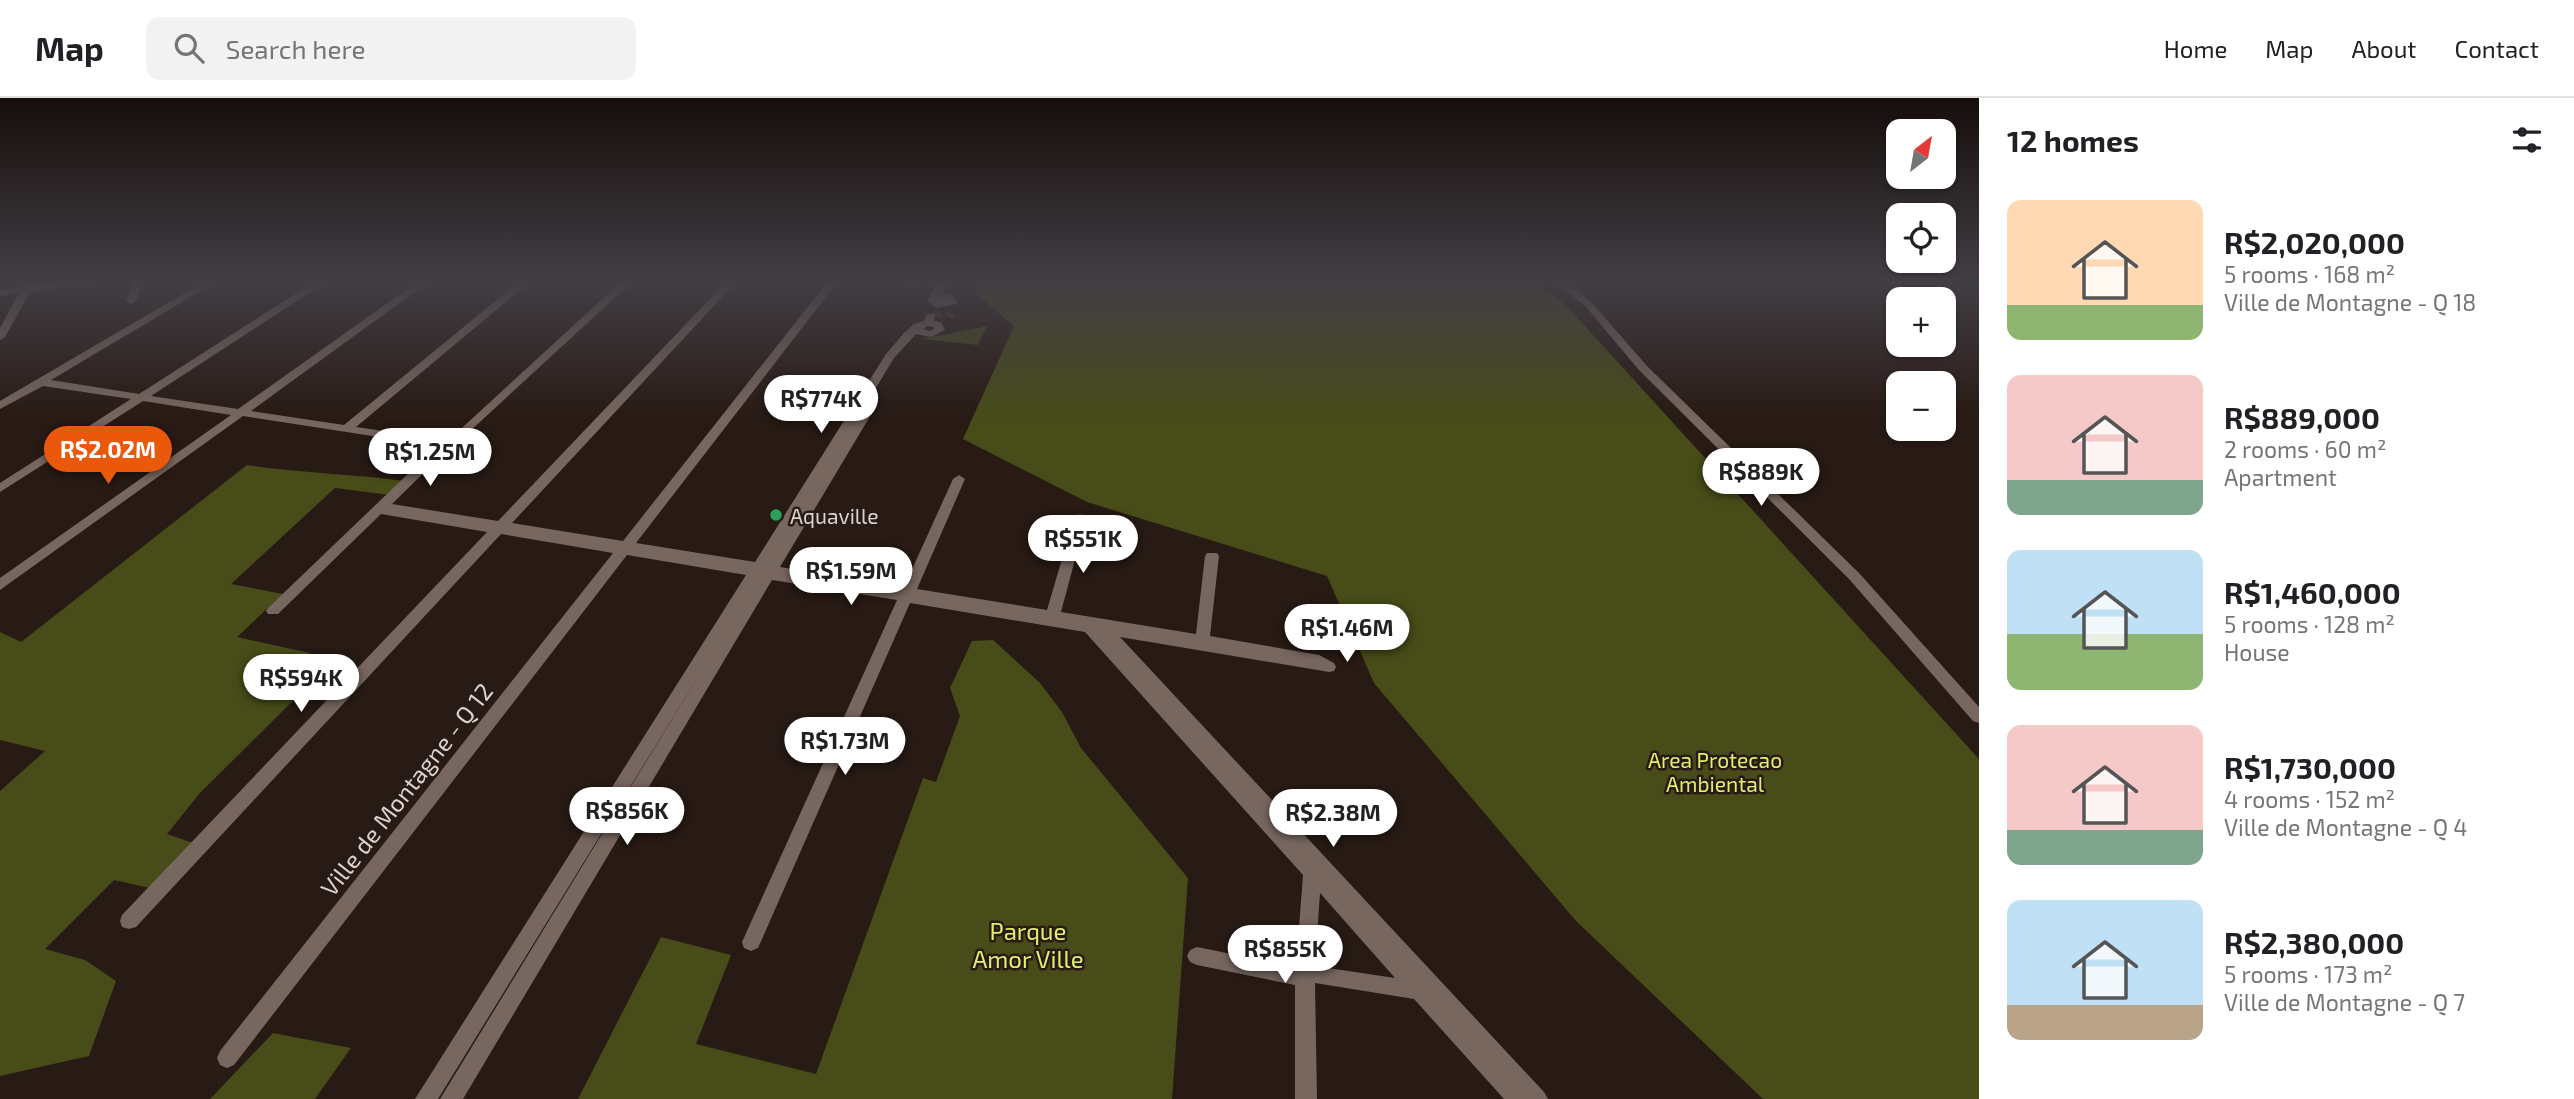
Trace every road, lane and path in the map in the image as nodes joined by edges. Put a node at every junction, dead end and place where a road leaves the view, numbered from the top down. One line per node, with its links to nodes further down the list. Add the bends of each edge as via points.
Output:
1 (135, 327): 11 (street)
2 (245, 327): 12 (street)
3 (250, 327): 12 (street)
4 (360, 327): 14 (street)
5 (470, 327): 15 (street)
6 (577, 327): 16 (street)
7 (689, 327): 21 (street)
8 (798, 327): 22 (street, Ville de Montagne - Q 12)
9 (926, 327): 24 (street, via 874,391)
10 (1608, 327): 33 (street, via 1643,368 1854,576)
11 (44, 381): 12 (street); 13 (street)
12 (139, 396): 14 (street); 18 (street)
13 (0, 406)
14 (240, 412): 15 (street); 25 (street)
15 (347, 427): 16 (street)
16 (451, 442): 19 (street)
17 (960, 479): 26 (street)
18 (0, 486)
19 (381, 509): 21 (street); 27 (street)
20 (1080, 518): 28 (street)
21 (501, 528): 22 (street); 35 (street)
22 (625, 548): 24 (street); 42 (street, Ville de Montagne - Q 12)
23 (1212, 556): 30 (street)
24 (763, 571): 26 (street); 32 (street)
25 (0, 585)
26 (907, 595): 28 (street); 36 (street)
27 (273, 611)
28 (1052, 619): 29 (street)
29 (1096, 627): 30 (street); 34 (street)
30 (1202, 644): 31 (street)
31 (1322, 664)
32 (687, 695): 38 (street); 40 (street)
33 (1979, 717)
34 (1313, 865): 39 (street); 41 (street)
35 (129, 921)
36 (751, 942)
37 (1197, 956): 39 (street)
38 (504, 975): 40 (street); 43 (street)
39 (1305, 976): 41 (street); 45 (street)
40 (524, 981): 44 (street)
41 (1429, 991): 46 (street); 47 (street)
42 (227, 1058)
43 (426, 1099)
44 (451, 1099)
45 (1306, 1099)
46 (1518, 1099)
47 (1537, 1099)

